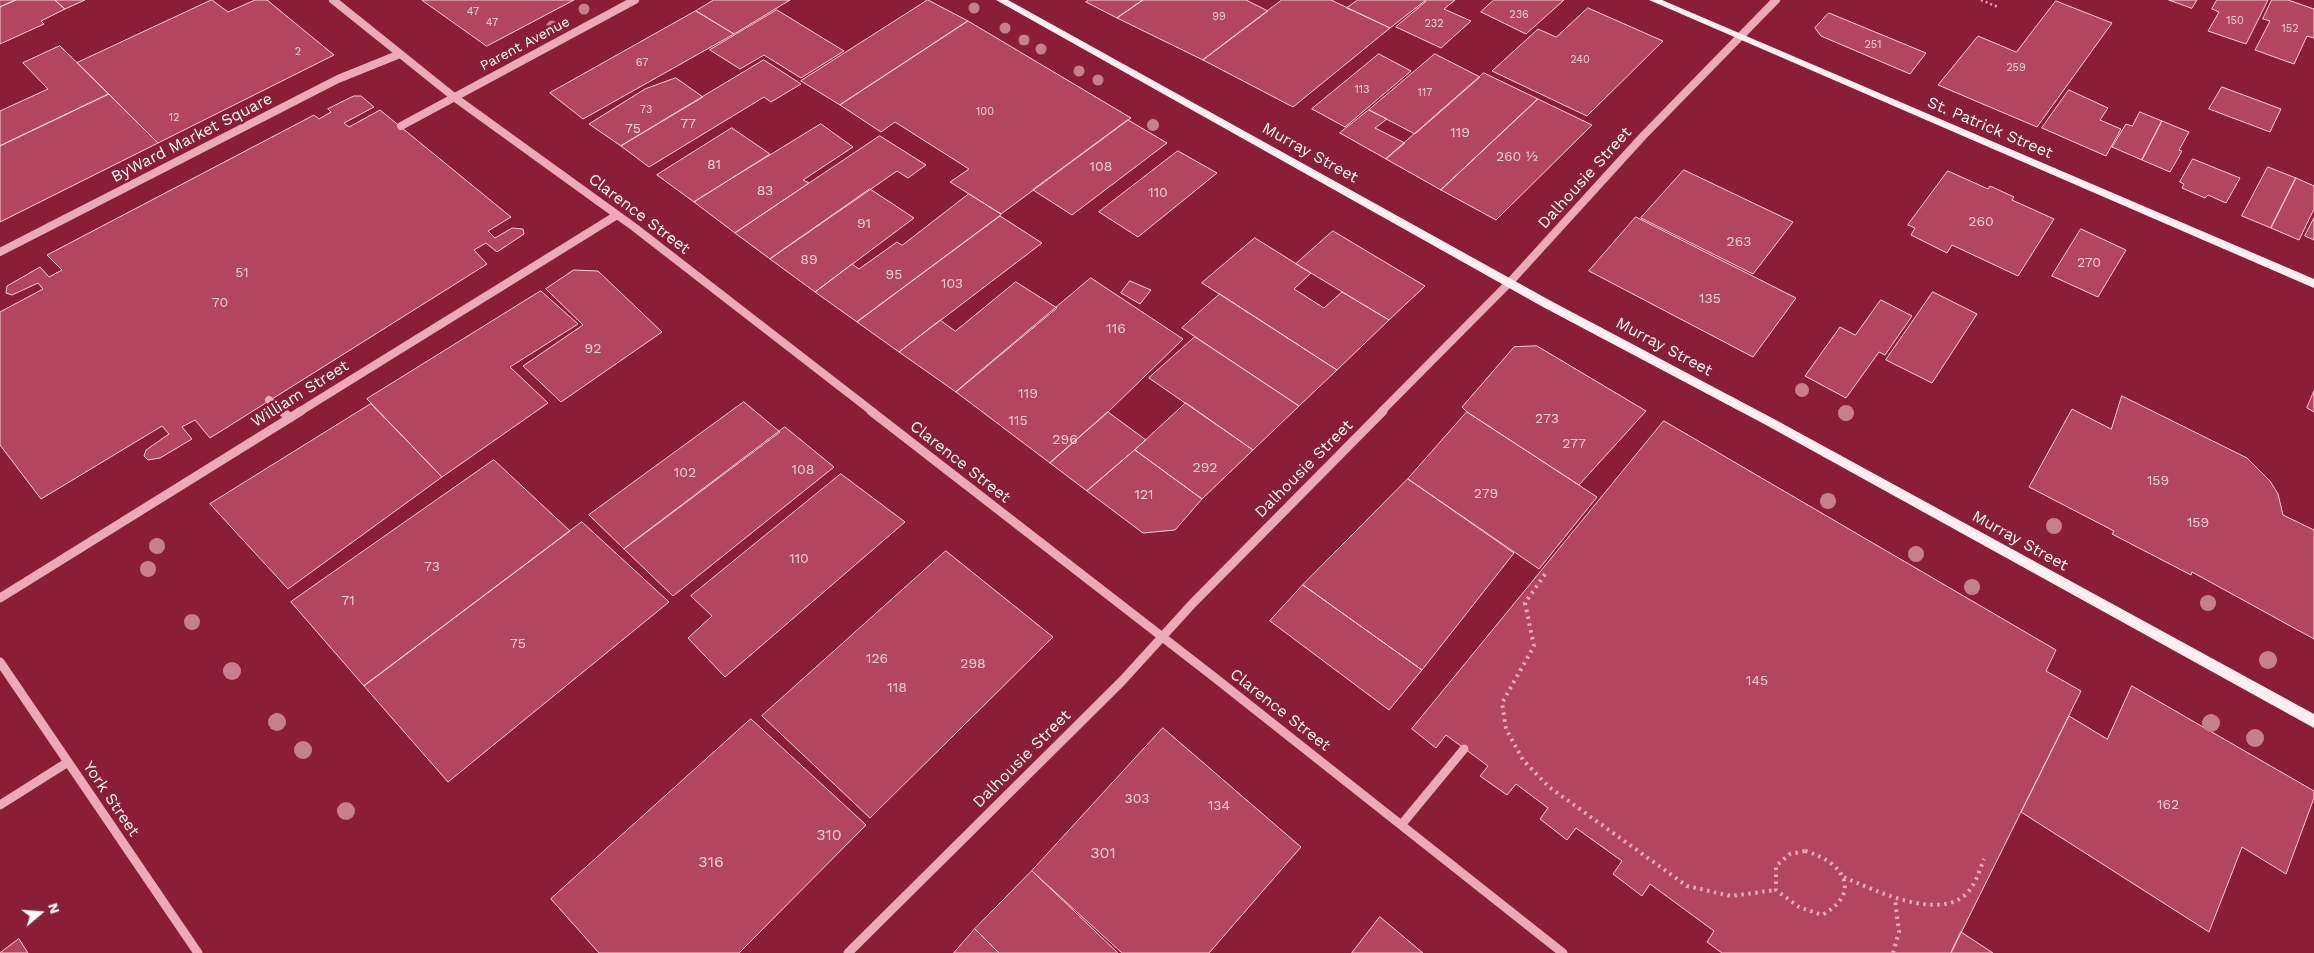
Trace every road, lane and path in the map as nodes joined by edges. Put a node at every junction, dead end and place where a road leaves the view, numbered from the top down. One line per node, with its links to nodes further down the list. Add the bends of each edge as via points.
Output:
1 (333, 0): 9 (street, Clarence Street)
2 (635, 0): 10 (street, Parent Avenue)
3 (1001, 0): 14 (main road, Murray Street)
4 (1654, 0): 8 (main road, St. Patrick Street)
5 (1776, 0): 8 (street, Dalhousie Street)
6 (1981, 0): 7 (path)
7 (1998, 7)
8 (1740, 37): 14 (street, Dalhousie Street, via 1643,136); 15 (main road, St. Patrick Street)
9 (400, 54): 10 (street, Clarence Street); 13 (street, ByWard Market Square, via 338,79)
10 (454, 97): 11 (street, Parent Avenue); 12 (street, Clarence Street)
11 (401, 126)
12 (617, 214): 17 (street, William Street); 20 (street, Clarence Street)
13 (0, 252)
14 (1510, 282): 20 (street, Dalhousie Street, via 1193,603); 22 (main road, Murray Street)
15 (2314, 284)
16 (270, 400): 17 (street)
17 (290, 418): 19 (street, William Street)
18 (1545, 574): 29 (path, via 1525,603 1534,646 1502,703 1506,729 1523,760 1549,787 1687,886 1730,896)
19 (0, 598)
20 (1163, 638): 26 (street, Clarence Street); 32 (street, Dalhousie Street)
21 (0, 662): 24 (street, York Street)
22 (2314, 721)
23 (1464, 749): 26 (street)
24 (68, 762): 25 (street); 31 (street, York Street)
25 (0, 805)
26 (1402, 824): 33 (street, Clarence Street)
27 (1984, 859): 30 (path, via 1974,883 1963,896 1944,904)
28 (1843, 877): 29 (path, via 1845,887 1840,904 1822,915 1799,907); 29 (path, via 1832,863 1812,851 1793,852 1776,866); 30 (path)
29 (1776, 890)
30 (1895, 899): 34 (path, via 1898,932)
31 (198, 953)
32 (848, 953)
33 (1563, 953)
34 (1894, 953)

